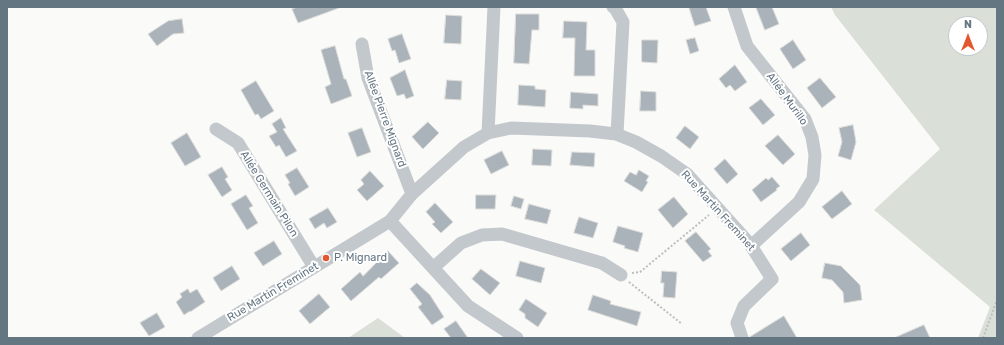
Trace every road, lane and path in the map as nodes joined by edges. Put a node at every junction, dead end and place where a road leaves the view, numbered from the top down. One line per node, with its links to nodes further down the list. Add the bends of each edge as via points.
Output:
1 (494, 7): 6 (street)
2 (613, 7): 7 (street, via 623,22)
3 (734, 7): 11 (street, Allée Murillo, via 747,46 805,119 815,155 814,179 799,202)
4 (362, 44): 8 (street, Allée Pierre Mignard, via 368,78)
5 (216, 129): 12 (street, Allée Germain Pilon, via 238,143)
6 (488, 133): 7 (street, Rue Martin Freminet, via 511,128); 8 (street, Rue Martin Freminet, via 464,147)
7 (617, 134): 9 (street, Rue Martin Freminet, via 661,156 687,174)
8 (412, 194): 10 (street, Rue Martin Freminet)
9 (717, 207): 11 (street, Rue Martin Freminet); 14 (path, via 640,272)
10 (390, 221): 12 (street, Rue Martin Freminet); 13 (street)
11 (751, 246): 19 (street, Rue Martin Freminet, via 772,279 744,306 736,323)
12 (314, 267): 17 (street, Rue Martin Freminet)
13 (432, 268): 14 (street, via 461,243 482,235 502,234 602,263); 18 (street, via 468,306)
14 (621, 275): 16 (path)
15 (997, 300): 20 (path)
16 (682, 324)
17 (198, 338)
18 (517, 338)
19 (742, 338)
20 (983, 338)

